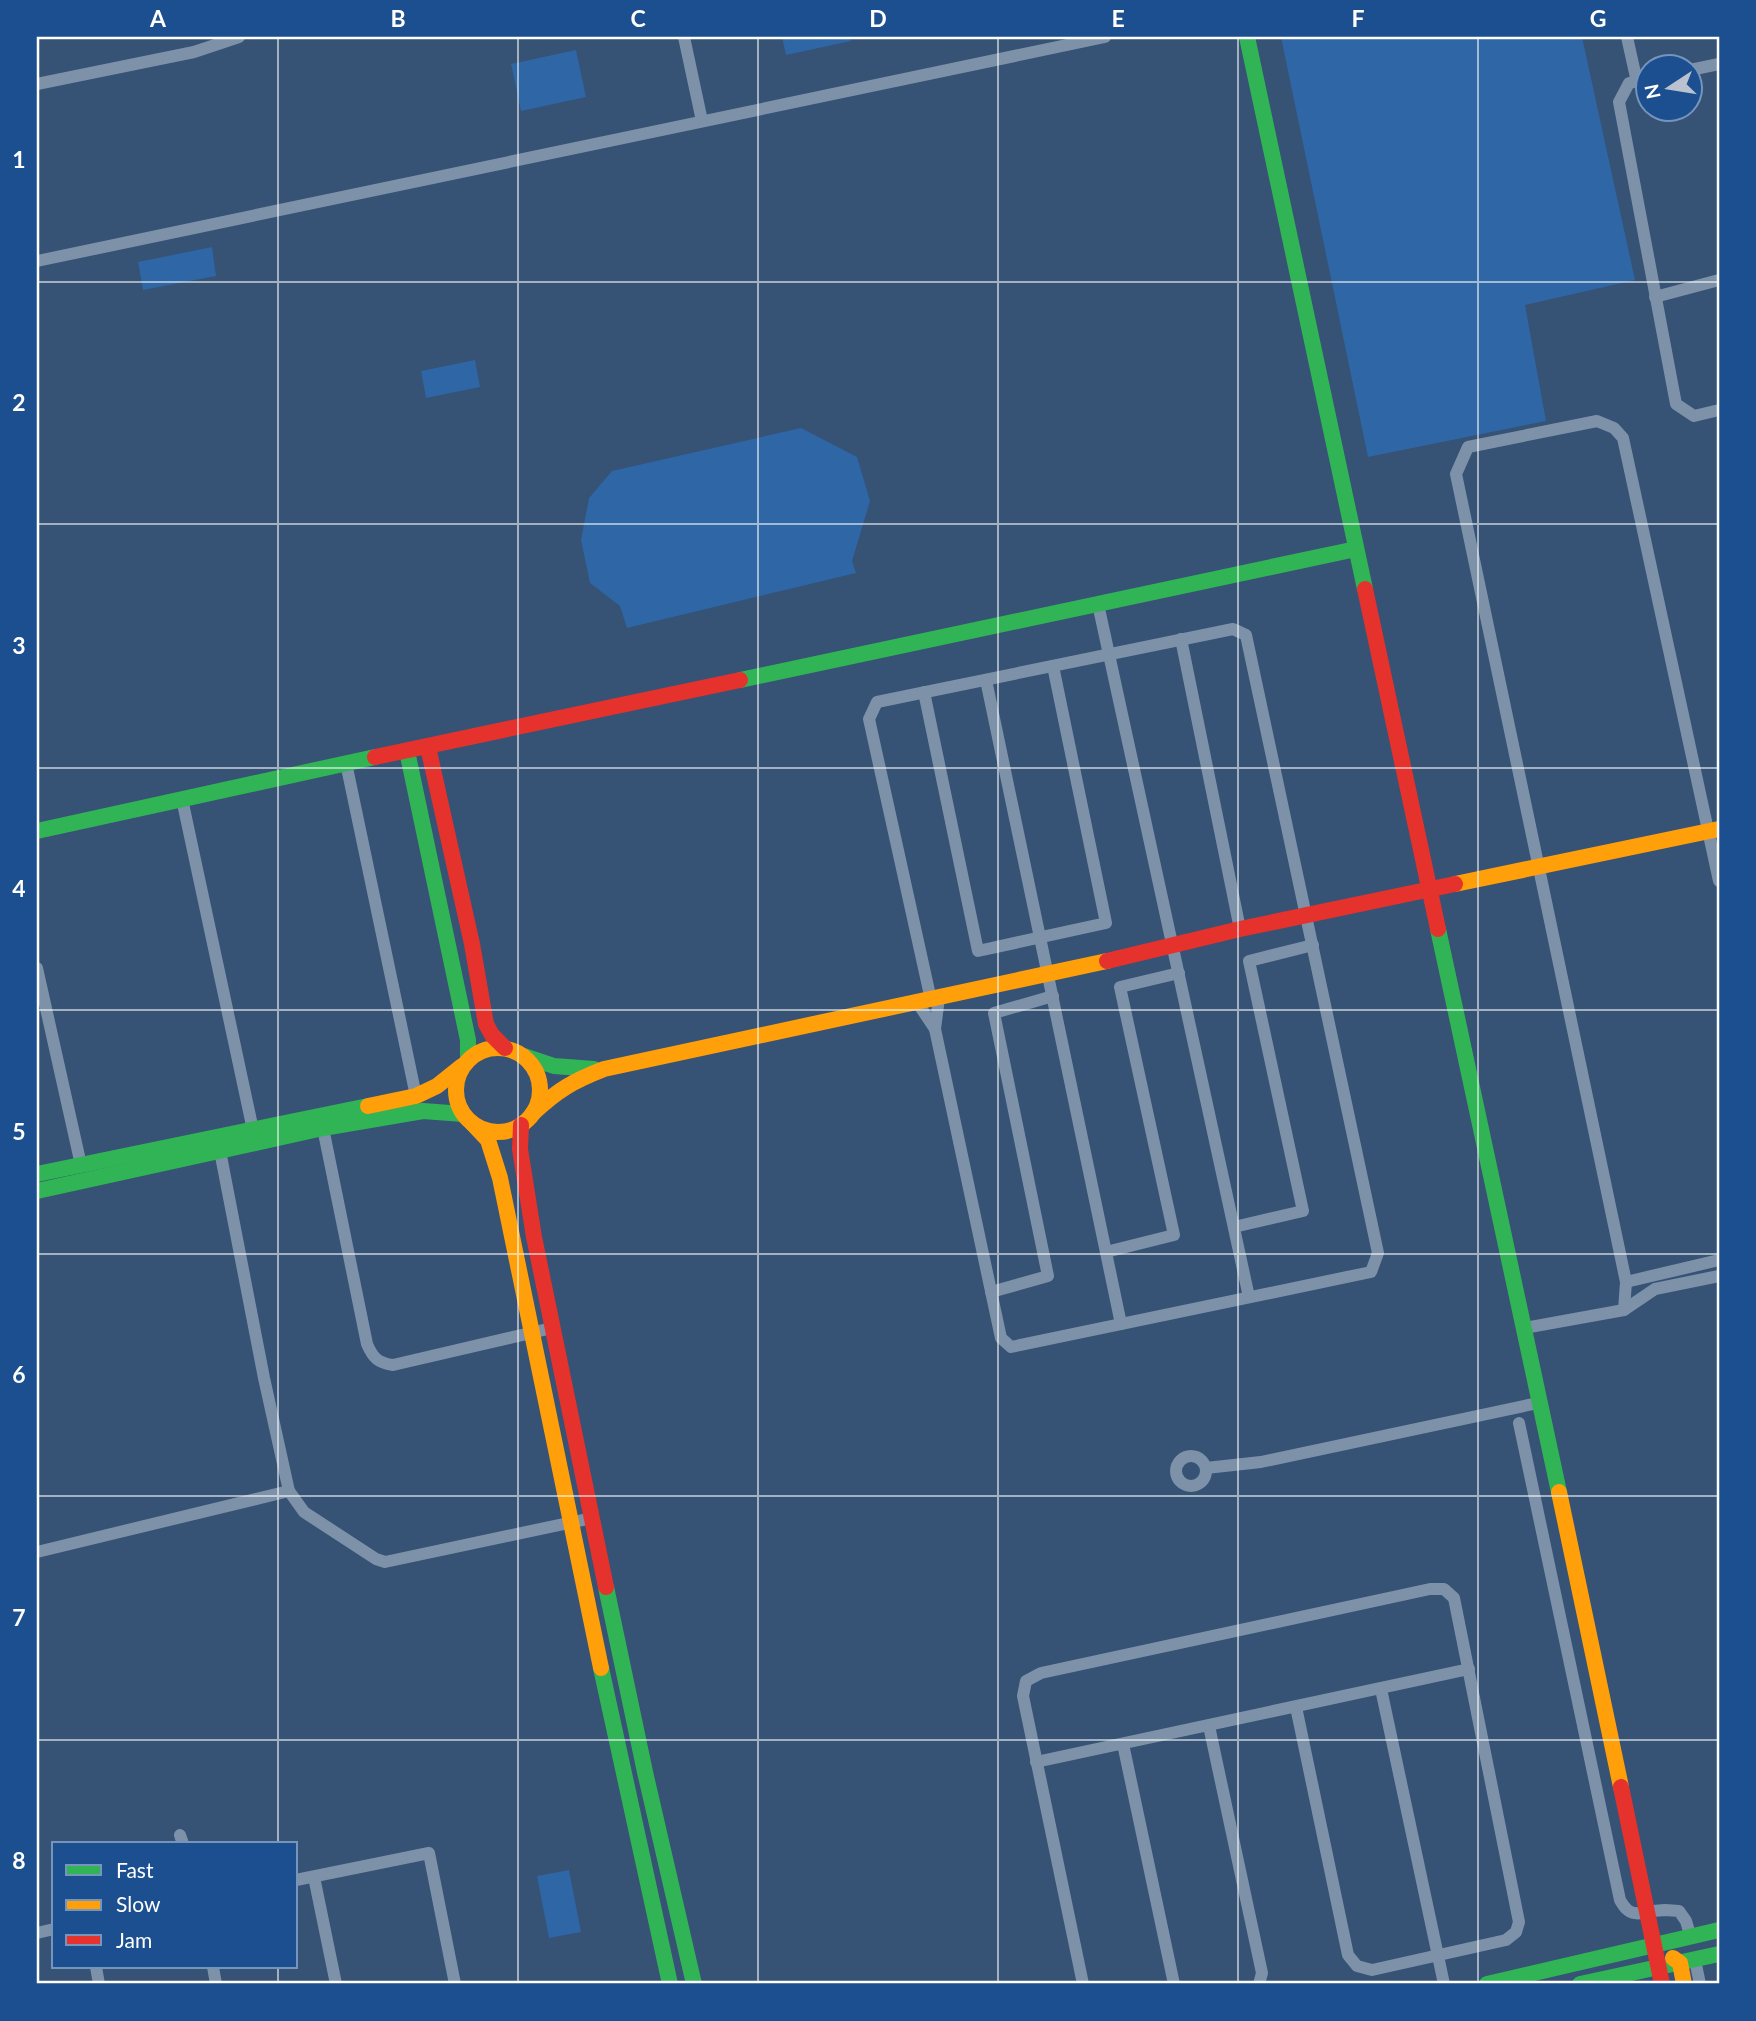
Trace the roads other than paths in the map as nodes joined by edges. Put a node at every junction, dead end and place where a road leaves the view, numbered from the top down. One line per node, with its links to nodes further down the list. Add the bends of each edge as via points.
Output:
1 (239, 37): 8 (street, via 194,52)
2 (684, 37): 9 (street)
3 (1105, 37): 9 (street)
4 (1247, 37): 14 (street)
5 (1627, 37): 6 (street)
6 (1634, 58)
7 (1634, 82): 12 (street, via 1629,83 1619,102)
8 (37, 84)
9 (702, 121): 10 (street)
10 (37, 261)
11 (1719, 280): 12 (street)
12 (1655, 297): 13 (street, via 1675,404 1694,416)
13 (1719, 410)
14 (1356, 549): 15 (street); 29 (street)
15 (1098, 604): 17 (street); 21 (street)
16 (1181, 639): 17 (street); 30 (street, via 1233,629 1246,635); 31 (street)
17 (1109, 654): 18 (street); 34 (street)
18 (1053, 666): 19 (street); 32 (street, via 1106,923)
19 (986, 680): 20 (street); 32 (street)
20 (924, 692): 32 (street, via 978,951); 39 (street, via 877,702 869,719)
21 (428, 747): 22 (street); 41 (street, via 486,1024)
22 (407, 751): 23 (street); 43 (street, via 468,1040)
23 (346, 763): 24 (street); 45 (street)
24 (182, 799): 25 (street); 49 (street)
25 (37, 831)
26 (1714, 831): 27 (street); 27 (street, via 1623,438 1597,421 1468,447 1456,474); 28 (street)
27 (1538, 867): 29 (street); 58 (street)
28 (1719, 881)
29 (1430, 890): 30 (street); 64 (street)
30 (1306, 915): 31 (street); 33 (street)
31 (1240, 929): 34 (street)
32 (1041, 937): 36 (street)
33 (1312, 945): 54 (street, via 1249,961 1303,1211); 60 (street, via 1378,1253 1370,1272)
34 (1173, 946): 36 (street); 37 (street)
35 (37, 968): 51 (street)
36 (1048, 972): 38 (street); 39 (street)
37 (1179, 973): 54 (street); 55 (street, via 1120,987 1174,1235)
38 (1053, 996): 55 (street); 59 (street, via 994,1013 1048,1276)
39 (929, 1000): 40 (street); 40 (street); 44 (street)
40 (934, 1029): 59 (street)
41 (505, 1048): 42 (street); 43 (street, via 484,1050)
42 (523, 1056): 44 (street, via 554,1066); 47 (street, via 532,1065 540,1088)
43 (465, 1063): 45 (street); 46 (street, via 456,1091)
44 (604, 1069): 47 (street, via 555,1093)
45 (416, 1096): 49 (street)
46 (468, 1119): 47 (street, via 497,1132); 48 (street, via 423,1111); 65 (street, via 488,1140 500,1178)
47 (527, 1119): 63 (street, via 520,1149)
48 (323, 1128): 50 (street); 65 (street, via 373,1357 393,1365)
49 (253, 1130): 51 (street)
50 (220, 1151): 53 (street); 69 (street)
51 (81, 1165): 52 (street)
52 (37, 1174)
53 (37, 1191)
54 (1234, 1227): 60 (street)
55 (1107, 1252): 62 (street)
56 (1719, 1260): 58 (street)
57 (1719, 1276): 61 (street, via 1655,1289)
58 (1626, 1282): 61 (street)
59 (991, 1292): 62 (street, via 1001,1338 1011,1347)
60 (1249, 1297): 62 (street)
61 (1624, 1310): 64 (street)
62 (1121, 1324)
63 (552, 1328): 65 (street); 70 (street)
64 (1524, 1328): 66 (street)
65 (530, 1333): 71 (street)
66 (1538, 1403): 68 (street, via 1261,1462); 83 (street)
67 (1519, 1423): 82 (street, via 1620,1900 1626,1910 1636,1914 1679,1912)
68 (1206, 1468)
69 (289, 1491): 71 (street, via 304,1512 385,1562); 72 (street)
70 (592, 1518): 71 (street); 91 (street)
71 (570, 1523): 90 (street)
72 (37, 1552)
73 (1469, 1670): 74 (street); 78 (street, via 1454,1598 1444,1589 1430,1589 1041,1673 1026,1681 1023,1696); 84 (street, via 1519,1922 1506,1940)
74 (1381, 1689): 75 (street); 84 (street)
75 (1296, 1707): 76 (street); 84 (street, via 1348,1955 1356,1965 1372,1970)
76 (1209, 1726): 77 (street); 94 (street, via 1262,1973)
77 (1123, 1744): 78 (street); 93 (street)
78 (1036, 1762): 92 (street)
79 (314, 1877): 80 (street); 88 (street); 89 (street, via 429,1853)
80 (298, 1880)
81 (1719, 1930): 82 (street)
82 (1691, 1938): 83 (street)
83 (1653, 1946): 86 (street); 87 (street); 96 (street)
84 (1439, 1954): 95 (street)
85 (1719, 1954): 86 (street)
86 (1687, 1961): 87 (street); 99 (street); 100 (street)
87 (1658, 1967): 97 (street); 98 (street)
88 (336, 1984)
89 (455, 1984)
90 (670, 1984)
91 (694, 1984)
92 (1083, 1984)
93 (1174, 1984)
94 (1259, 1984)
95 (1444, 1984)
96 (1487, 1984)
97 (1580, 1984)
98 (1662, 1984)
99 (1684, 1984)
100 (1700, 1984)

